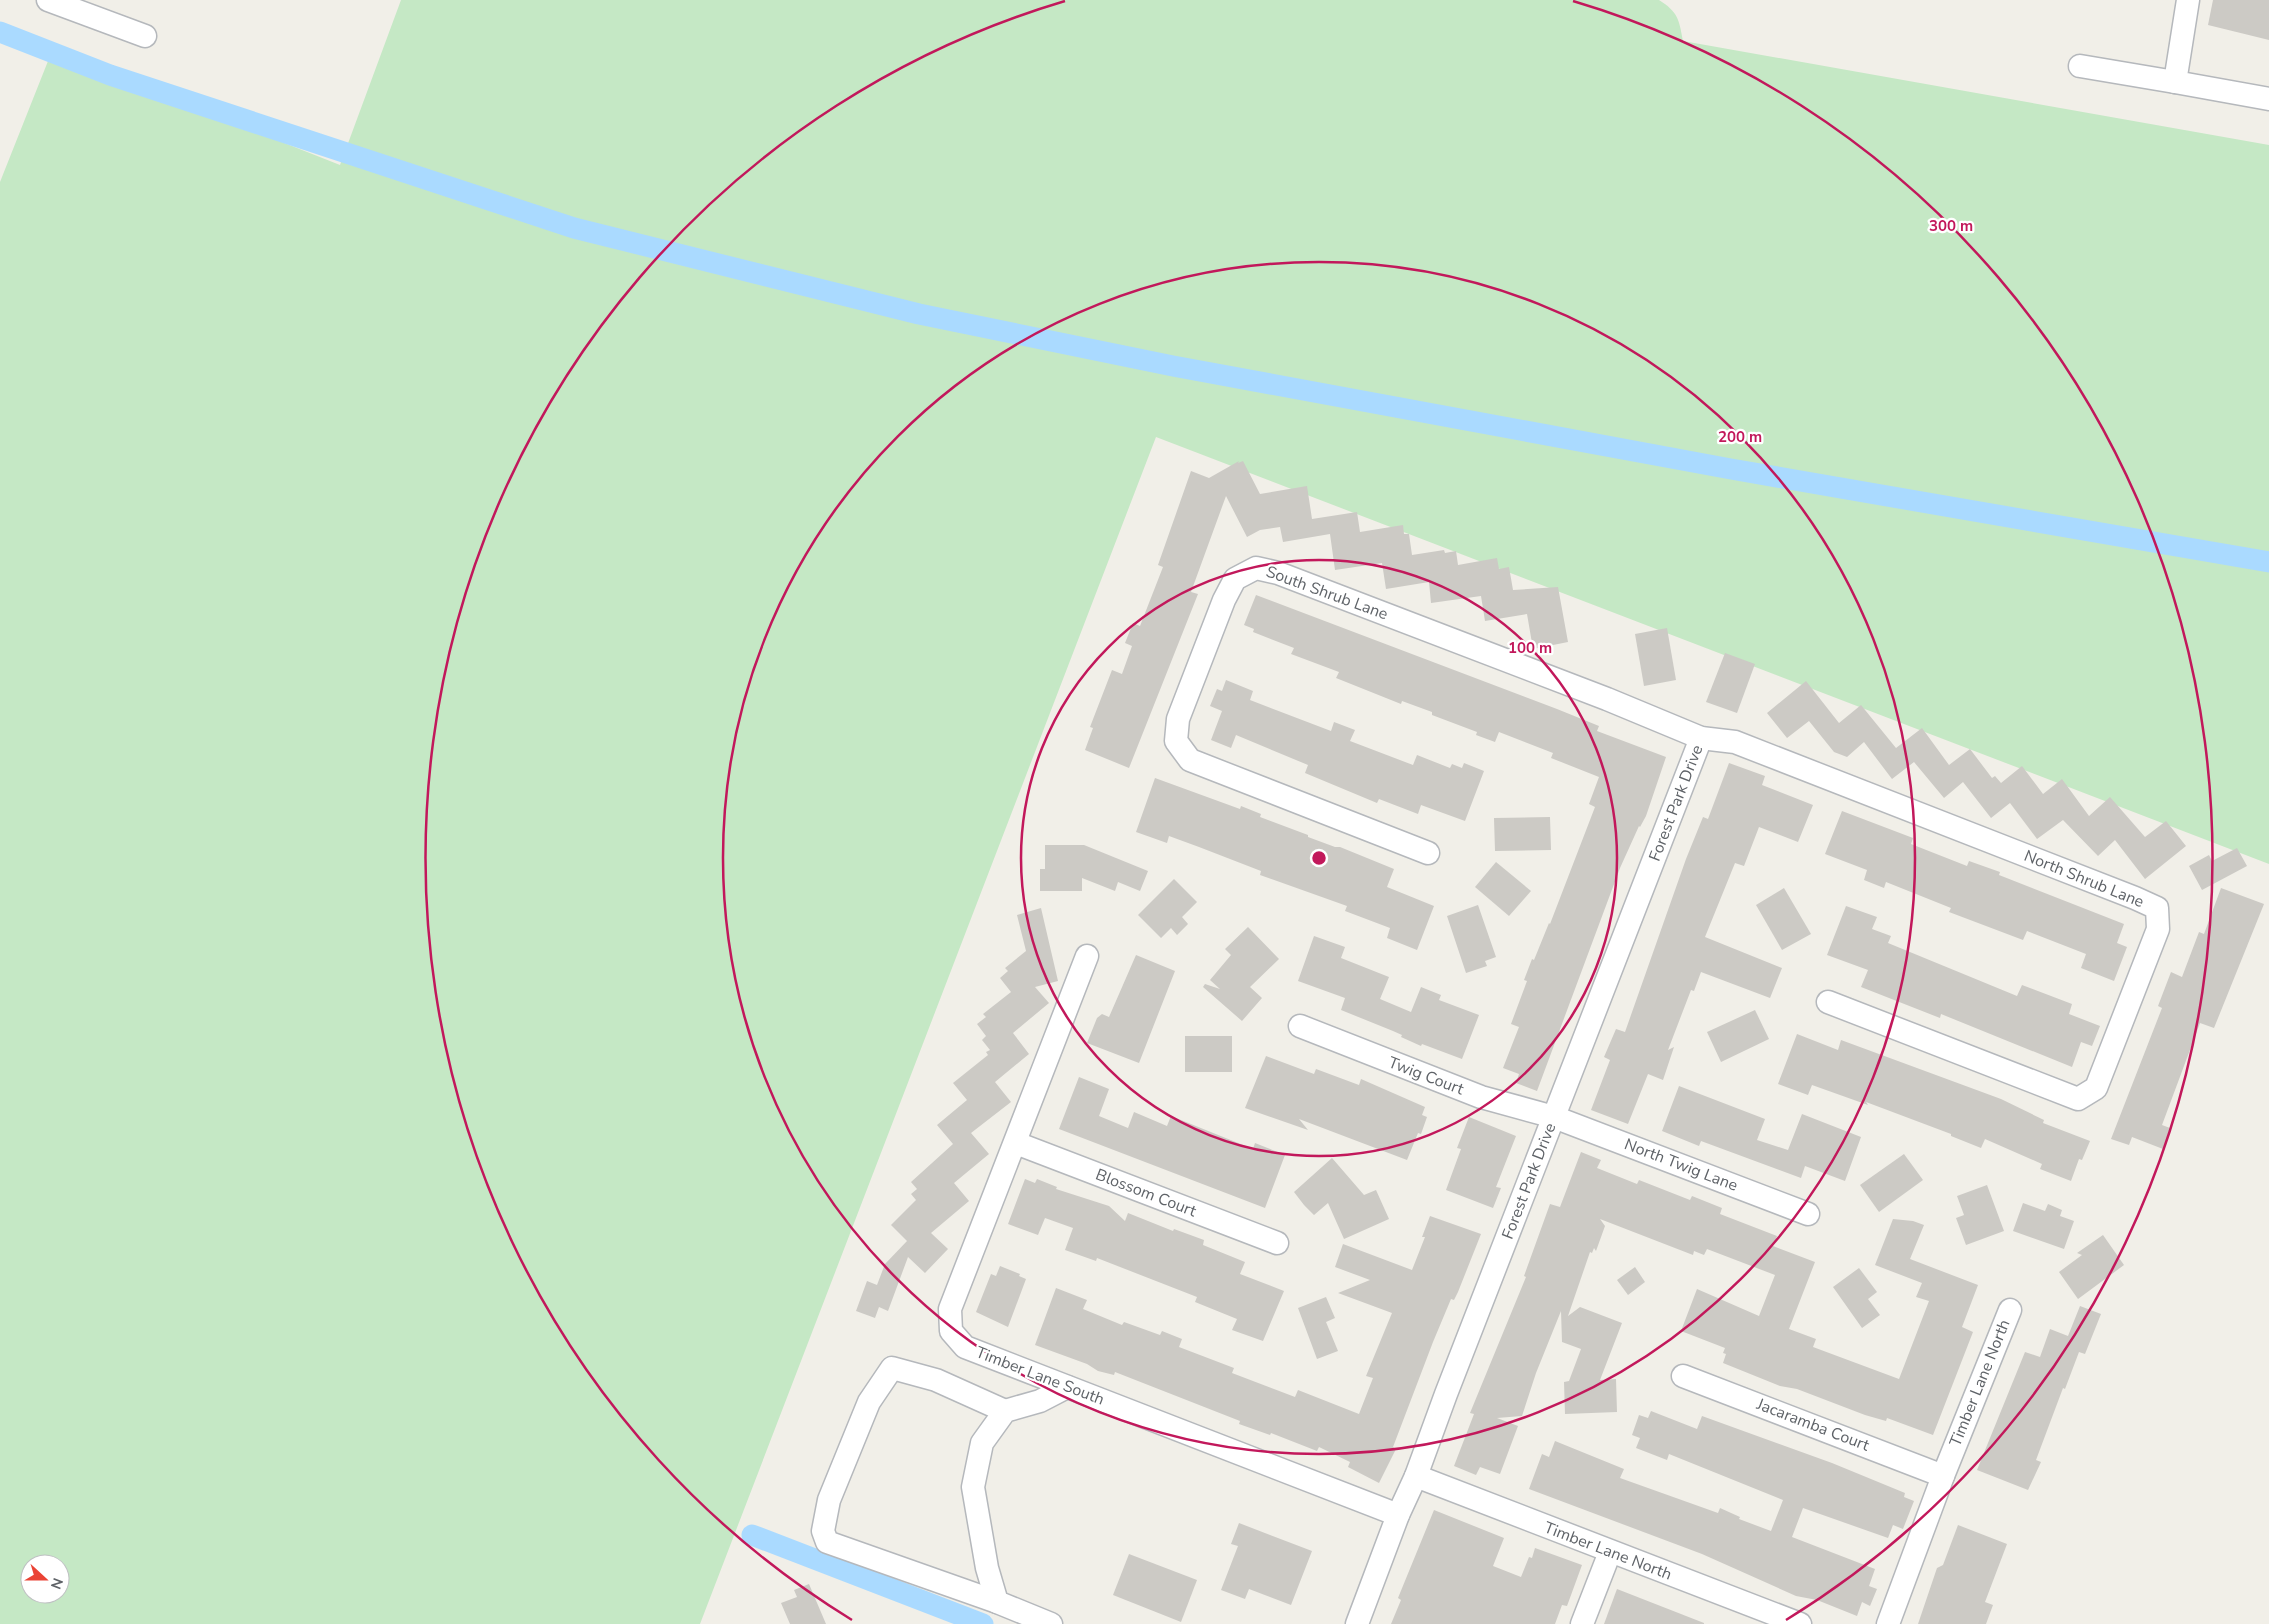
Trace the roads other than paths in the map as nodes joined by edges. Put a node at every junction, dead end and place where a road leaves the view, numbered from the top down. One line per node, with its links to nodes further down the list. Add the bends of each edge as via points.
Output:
1 (48, 0): 3 (street)
2 (2188, 0): 5 (street)
3 (145, 36)
4 (2080, 66): 5 (street)
5 (2175, 82): 6 (street)
6 (2269, 99)
7 (1701, 738): 8 (street, South Shrub Lane, via 1278,572 1256,568 1236,579 1224,600 1178,719 1176,741 1190,760); 10 (street, North Shrub Lane, via 1736,742 2157,908 2158,929 2096,1088 2078,1099); 12 (street, Forest Park Drive)
8 (1428, 853)
9 (1087, 956): 13 (street, Timber Lane South)
10 (1828, 1002)
11 (1300, 1026): 12 (street, Twig Court, via 1481,1098)
12 (1554, 1117): 14 (street, North Twig Lane); 20 (street, Forest Park Drive)
13 (1016, 1143): 15 (street, Blossom Court); 18 (street, Timber Lane South, via 950,1309 951,1331 965,1347)
14 (1808, 1214)
15 (1277, 1243)
16 (2010, 1310): 21 (street, Timber Lane North)
17 (1683, 1376): 21 (street, Jacaramba Court)
18 (1067, 1387): 19 (street, via 1040,1401); 22 (street, Timber Lane South)
19 (1005, 1411): 24 (street, via 982,1443 973,1487 987,1568); 24 (street, via 936,1380 892,1368 869,1402 829,1500 823,1531 828,1542)
20 (1416, 1476): 22 (street, Forest Park Drive); 23 (street, Timber Lane North)
21 (1943, 1476): 29 (street, Timber Lane North)
22 (1398, 1515): 26 (street, Forest Park Drive)
23 (1610, 1552): 27 (street); 28 (street, Timber Lane North)
24 (997, 1602): 25 (street)
25 (1051, 1624)
26 (1357, 1624)
27 (1582, 1624)
28 (1800, 1624)
29 (1888, 1624)

